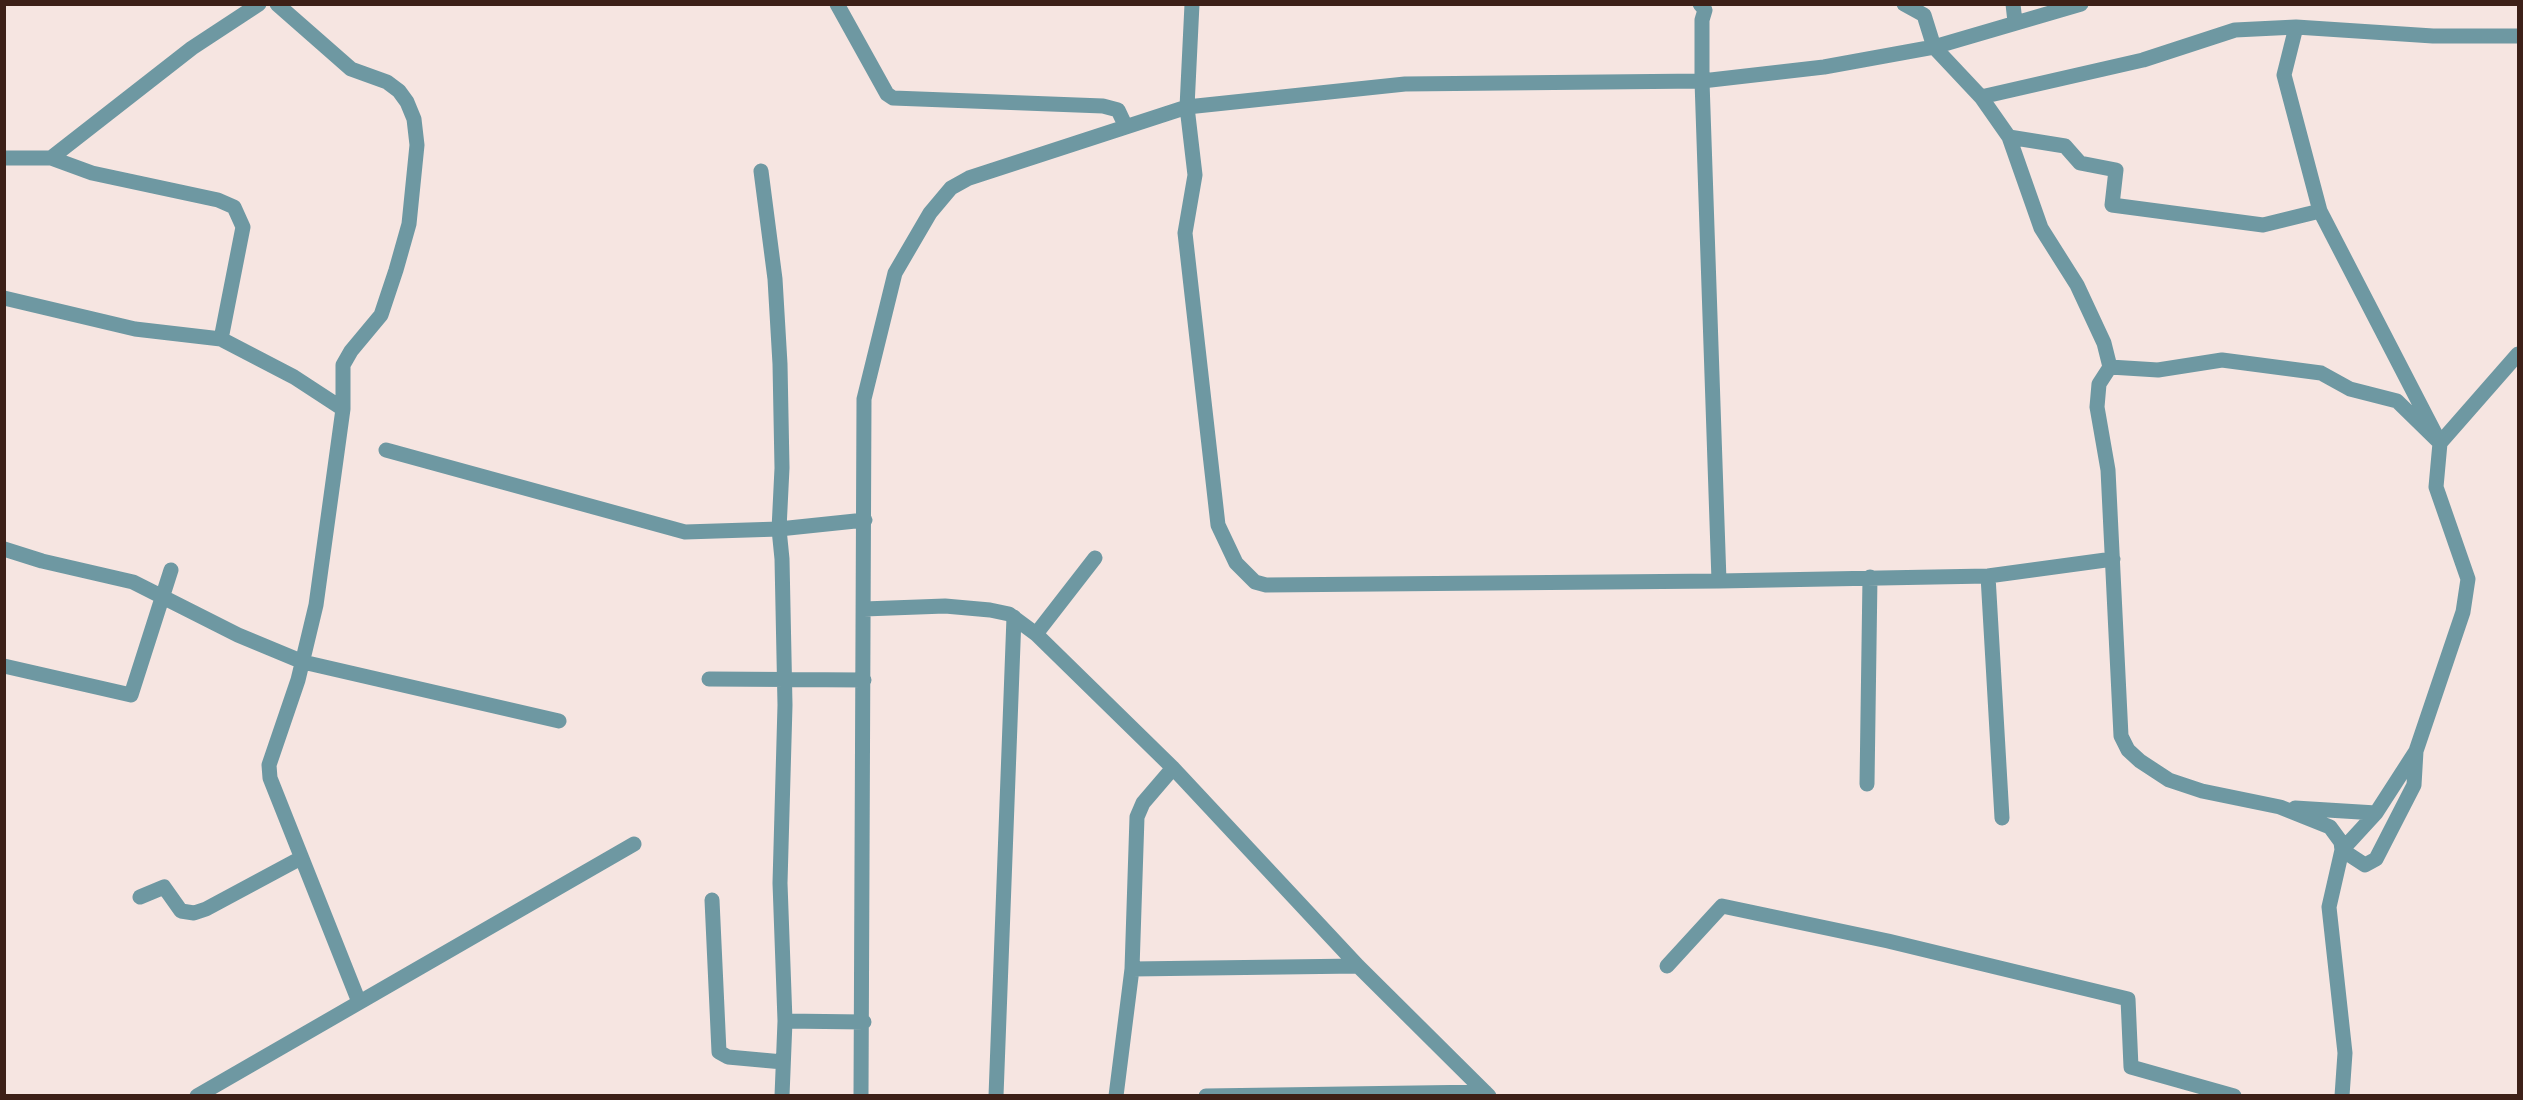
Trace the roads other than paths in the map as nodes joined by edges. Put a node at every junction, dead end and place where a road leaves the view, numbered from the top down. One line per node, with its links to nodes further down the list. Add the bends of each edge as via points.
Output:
1 (259, 4): 19 (street, via 192,48)
2 (277, 4): 26 (street, via 351,69 387,82 399,91 414,119 417,145 409,224 381,315 344,365)
3 (837, 4): 16 (street, via 893,98 1103,106 1118,110)
4 (1192, 4): 15 (street)
5 (1700, 4): 13 (street, via 1705,10)
6 (1904, 4): 12 (street, via 1924,15)
7 (2013, 4): 9 (street)
8 (2081, 4): 9 (street)
9 (2015, 22): 12 (street)
10 (2296, 27): 11 (street, via 2433,36); 14 (street, via 2235,30 2143,60); 21 (street, via 2284,75)
11 (2518, 36)
12 (1934, 47): 13 (street, via 1824,67); 14 (street)
13 (1702, 81): 15 (street, via 1405,84); 37 (street)
14 (1981, 96): 17 (street)
15 (1187, 106): 16 (street); 37 (street, via 1195,175 1185,233 1218,525 1247,577 1266,585)
16 (1126, 127): 29 (street, via 969,178 951,189 930,213 895,273 864,399)
17 (2009, 137): 21 (street, via 2065,146 2080,163 2116,170 2112,205 2263,225); 25 (street, via 2041,228 2090,312)
18 (4, 158): 19 (street)
19 (51, 158): 23 (street, via 92,174 218,200 234,207 243,227)
20 (761, 171): 30 (street, via 775,279 780,364 782,468)
21 (2320, 211): 27 (street)
22 (4, 298): 23 (street, via 135,329)
23 (221, 339): 26 (street, via 294,377)
24 (2518, 354): 27 (street)
25 (2110, 368): 27 (street, via 2158,370 2222,360 2321,373 2350,388 2397,401); 33 (street, via 2099,384 2097,407 2108,470)
26 (343, 409): 42 (street, via 316,605)
27 (2440, 443): 48 (street, via 2436,487 2468,579 2467,596)
28 (386, 450): 30 (street, via 685,532)
29 (865, 520): 30 (street); 39 (street)
30 (778, 529): 46 (street)
31 (4, 549): 38 (street, via 133,582)
32 (1095, 558): 41 (street)
33 (2113, 559): 35 (street); 51 (street, via 2118,727 2128,750 2169,780)
34 (171, 570): 38 (street)
35 (1988, 576): 36 (street); 53 (street)
36 (1870, 577): 37 (street); 50 (street)
37 (1719, 581)
38 (164, 596): 42 (street, via 238,635); 43 (street, via 131,695)
39 (864, 609): 40 (street, via 972,607); 45 (street)
40 (1014, 617): 41 (street); 70 (street)
41 (1036, 634): 49 (street)
42 (303, 662): 47 (street); 56 (street, via 269,765 270,778)
43 (4, 666)
44 (709, 680): 46 (street)
45 (864, 680): 46 (street); 64 (street)
46 (785, 681): 63 (street, via 780,883)
47 (559, 721)
48 (2416, 752): 52 (street); 55 (street, via 2414,785 2376,859 2366,866)
49 (1173, 768): 59 (street); 61 (street, via 1143,803 1137,817)
50 (1867, 784)
51 (2280, 807): 52 (street); 55 (street, via 2330,827 2339,837)
52 (2376, 813): 55 (street)
53 (2002, 818)
54 (634, 844): 62 (street)
55 (2342, 850): 74 (street, via 2329,908 2345,1053)
56 (301, 858): 57 (street, via 194,913 182,911 164,887); 62 (street)
57 (140, 897)
58 (712, 900): 65 (street, via 719,1052 728,1057)
59 (1358, 966): 61 (street); 67 (street)
60 (1667, 966): 73 (street, via 1722,906 1888,941 2128,999 2131,1067)
61 (1132, 969): 71 (street)
62 (359, 1002): 66 (street)
63 (785, 1021): 64 (street); 65 (street)
64 (864, 1022): 69 (street)
65 (783, 1062): 68 (street)
66 (202, 1094)
67 (1487, 1094): 72 (street)
68 (782, 1095)
69 (861, 1095)
70 (996, 1095)
71 (1116, 1095)
72 (1206, 1095)
73 (2234, 1095)
74 (2341, 1095)

